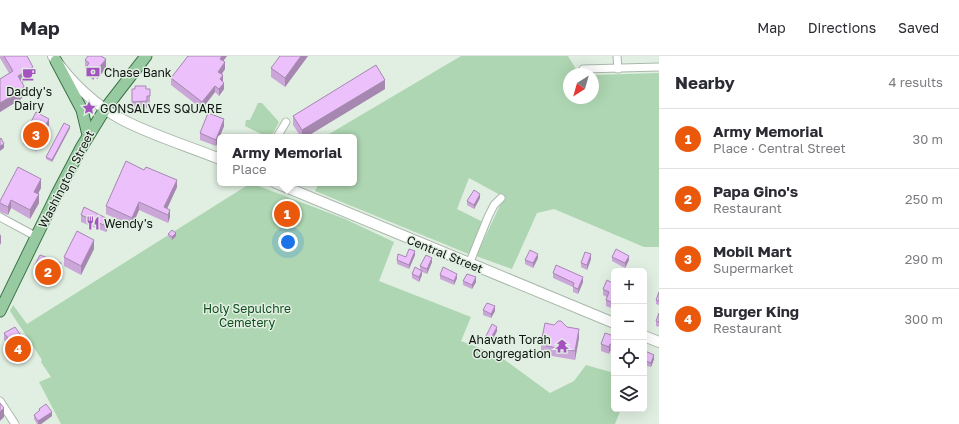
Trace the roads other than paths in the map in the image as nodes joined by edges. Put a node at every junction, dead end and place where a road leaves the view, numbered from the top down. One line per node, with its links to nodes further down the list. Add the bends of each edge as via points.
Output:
1 (146, 56): 7 (main road, Washington Street)
2 (617, 56): 6 (street)
3 (55, 59): 7 (main road, via 72,80); 10 (main road, via 82,110)
4 (659, 67): 6 (street)
5 (599, 69): 6 (street)
6 (618, 69)
7 (105, 109): 10 (main road, Washington Street); 11 (main road, via 123,120)
8 (286, 122): 9 (street)
9 (279, 134)
10 (88, 135): 15 (main road, Washington Street)
11 (217, 158)
12 (283, 186): 16 (main road, Central Street)
13 (501, 198): 16 (street, via 488,217)
14 (0, 218): 15 (street)
15 (37, 236): 17 (main road, Washington Street)
16 (469, 264): 18 (main road, Central Street)
17 (1, 305)
18 (611, 322)
19 (647, 337): 20 (main road)
20 (659, 342)
21 (0, 401): 22 (street)
22 (15, 424)

